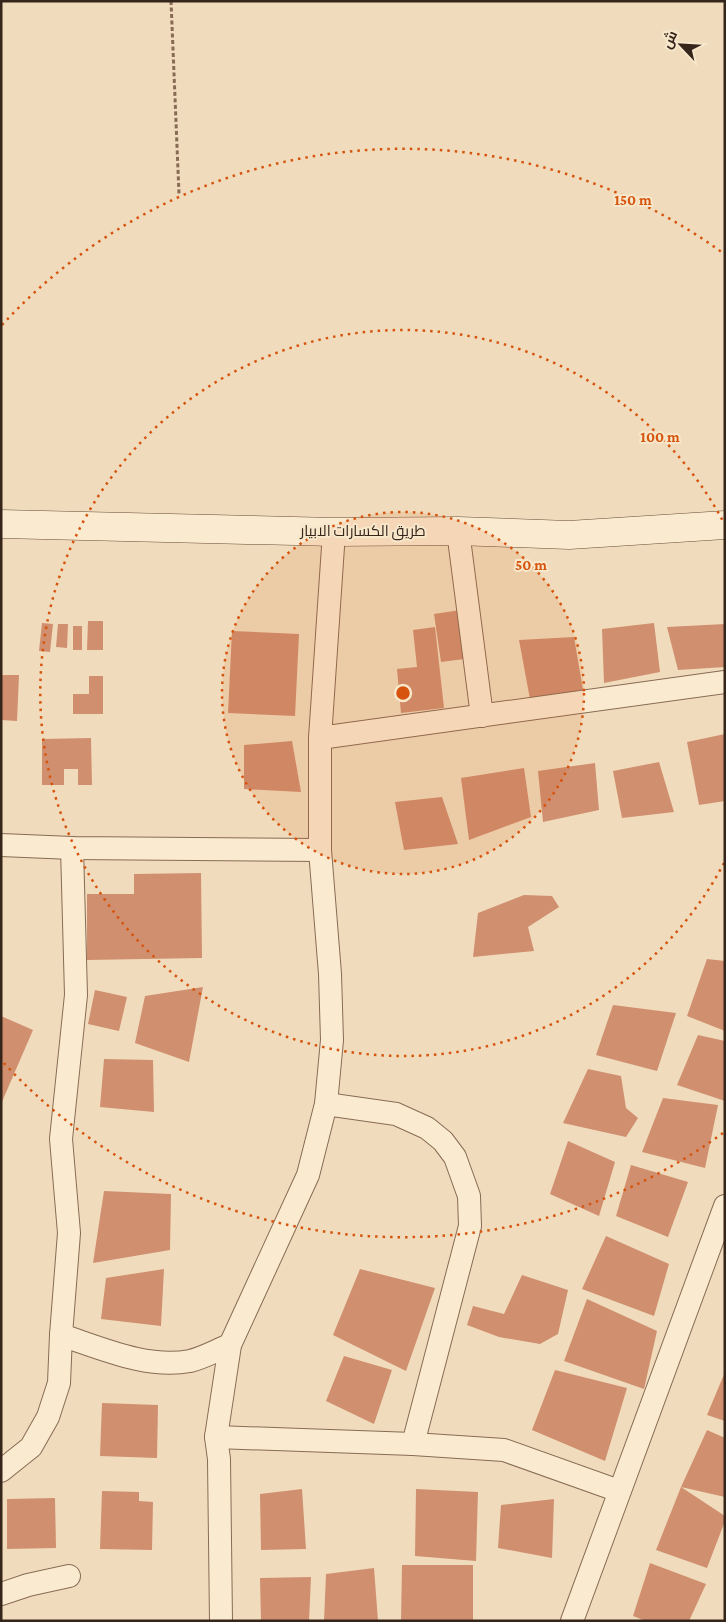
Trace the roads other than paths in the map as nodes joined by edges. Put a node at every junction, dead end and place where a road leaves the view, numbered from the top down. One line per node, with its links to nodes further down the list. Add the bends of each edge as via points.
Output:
1 (1, 524): 4 (street, طريق الكسارات الابيار)
2 (723, 528): 3 (street, طريق الكسارات الابيار, via 570,535)
3 (458, 531): 4 (street, طريق الكسارات الابيار); 6 (street)
4 (334, 532): 7 (street)
5 (725, 682): 6 (street)
6 (482, 716): 7 (street)
7 (320, 738): 10 (street)
8 (1, 845): 9 (street)
9 (72, 848): 10 (street); 13 (street, via 76,995 61,1139 69,1233)
10 (320, 850): 11 (street, via 332,1040)
11 (326, 1104): 14 (street, via 308,1175); 16 (street, via 396,1114 427,1128 455,1157 469,1196 470,1226)
12 (725, 1206): 18 (street)
13 (61, 1335): 14 (street, via 130,1357 169,1363 191,1360); 17 (street, via 59,1383 48,1417 30,1447)
14 (230, 1345): 15 (street)
15 (216, 1437): 16 (street); 21 (street)
16 (413, 1444): 18 (street, via 504,1450)
17 (1, 1471)
18 (619, 1491): 22 (street)
19 (69, 1576): 20 (street)
20 (1, 1594)
21 (221, 1621)
22 (572, 1621)

